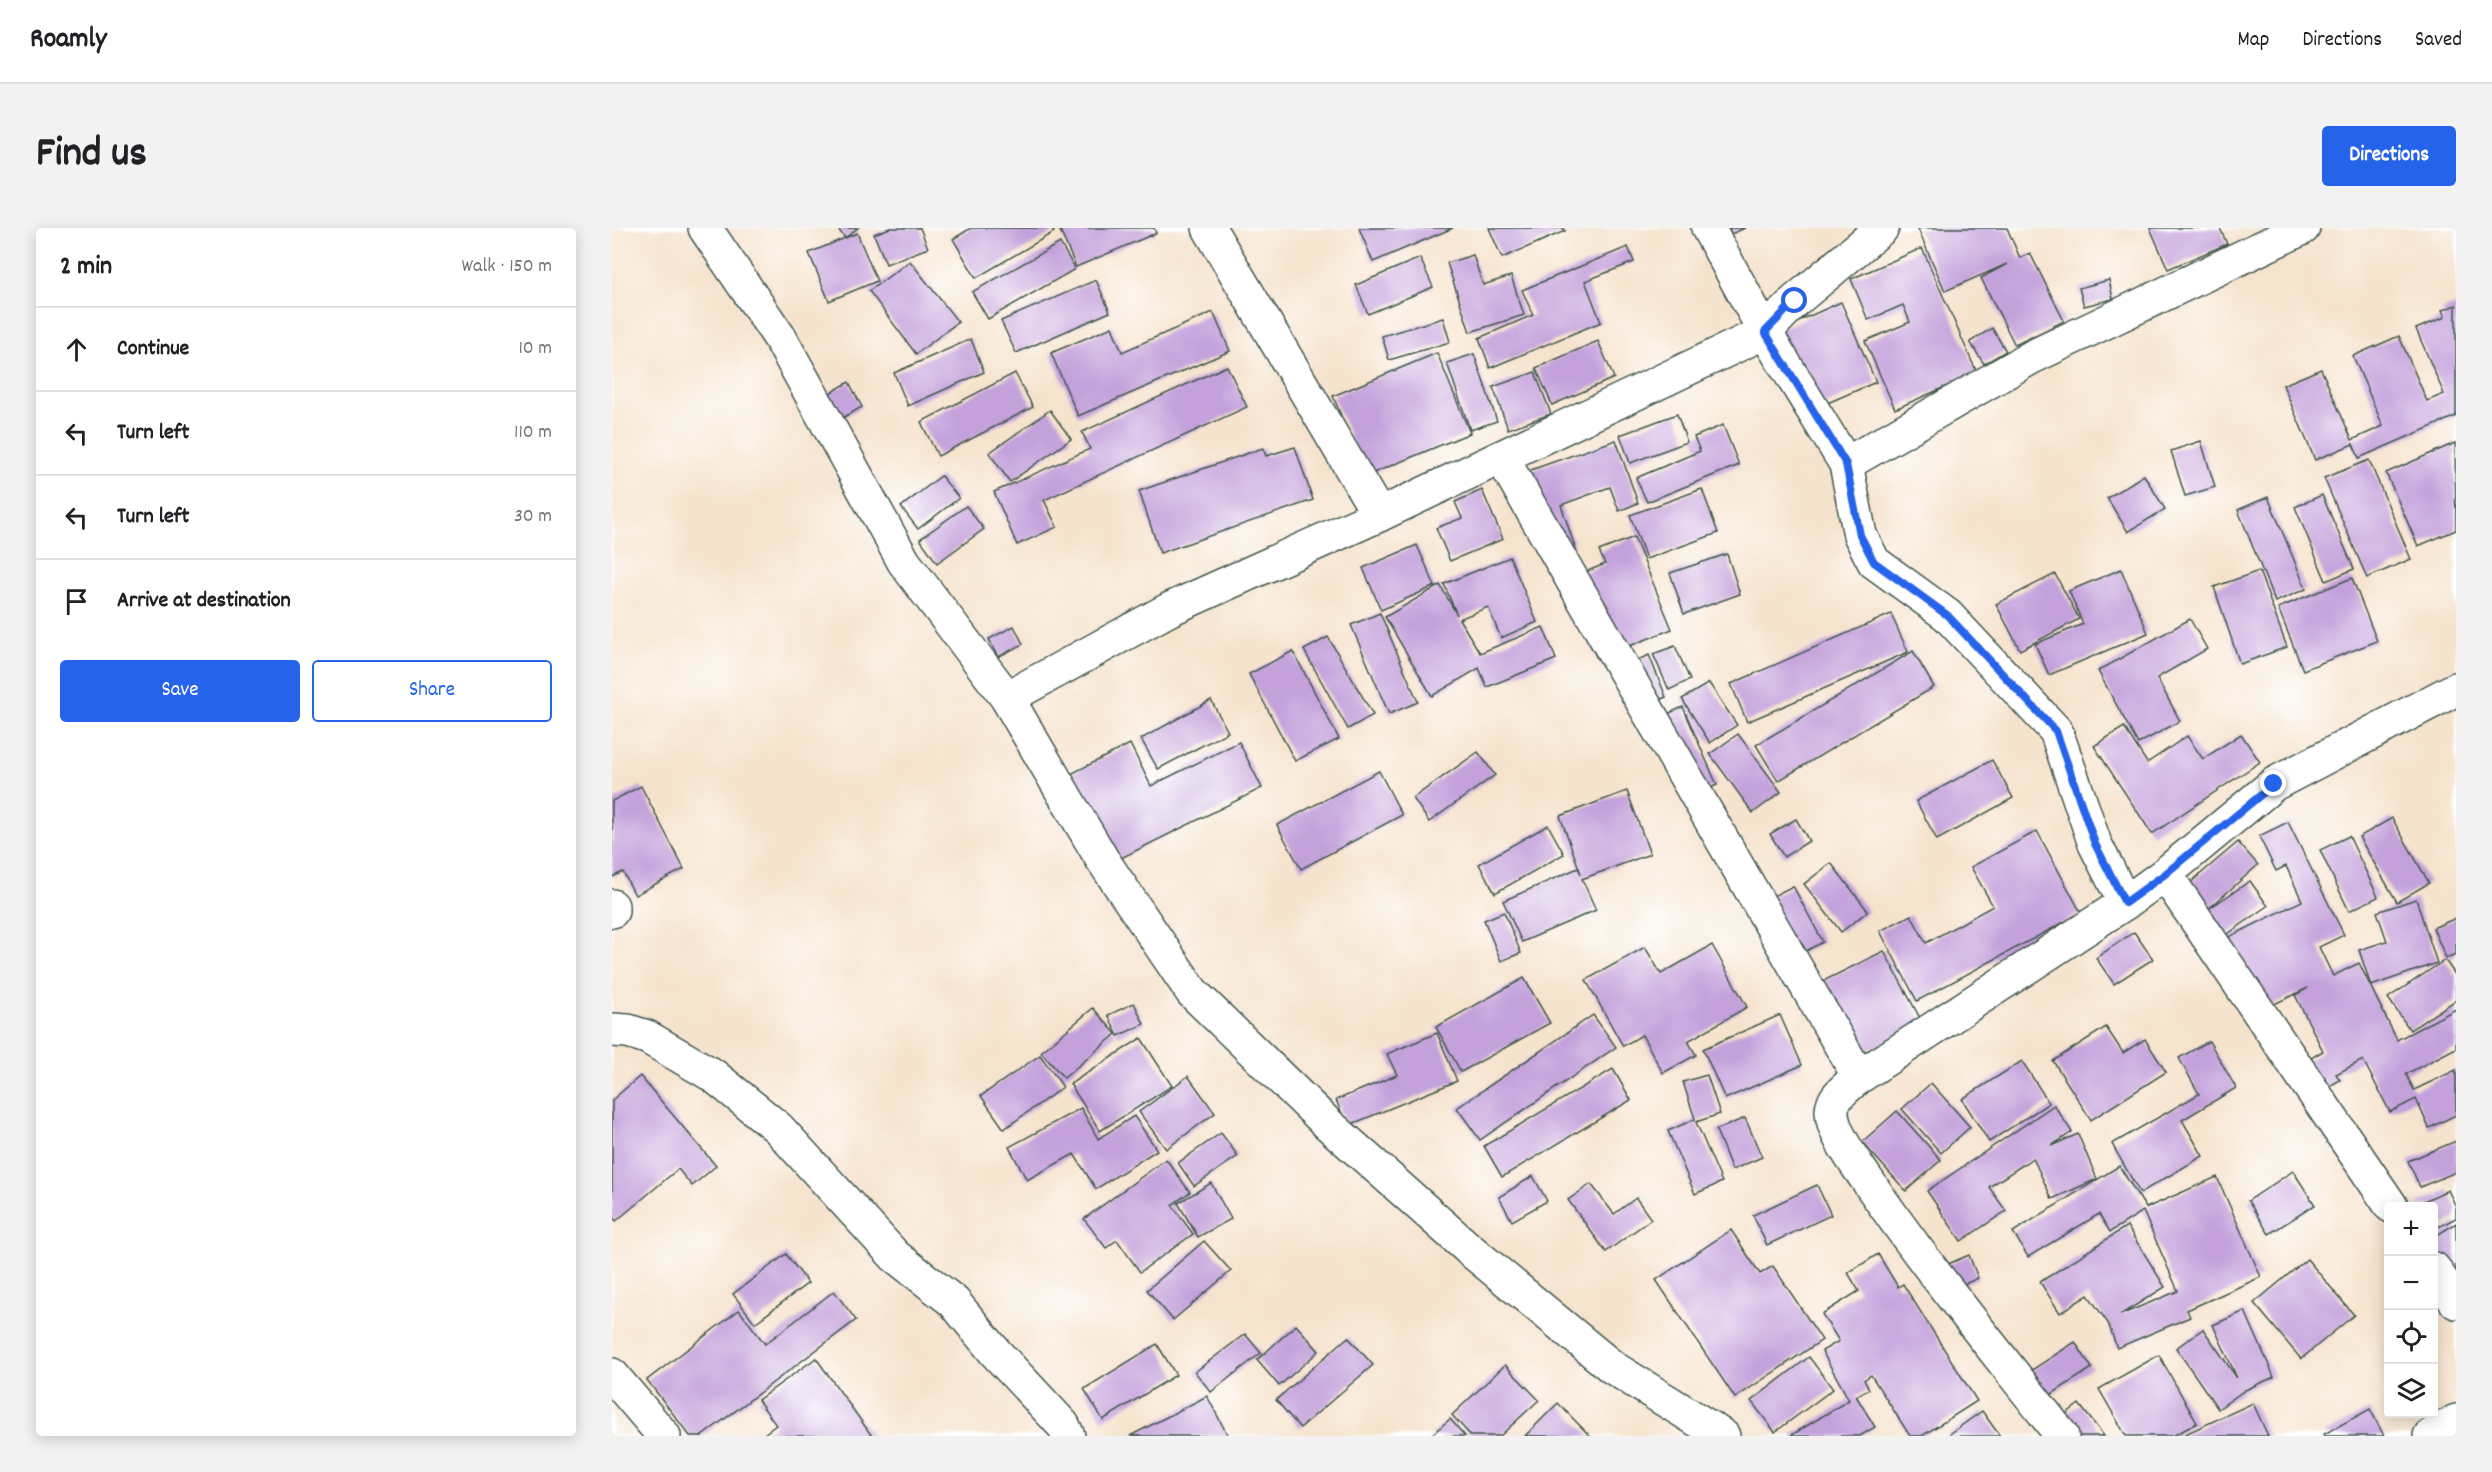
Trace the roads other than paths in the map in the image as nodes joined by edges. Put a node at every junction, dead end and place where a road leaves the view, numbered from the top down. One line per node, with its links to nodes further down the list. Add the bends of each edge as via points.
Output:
1 (705, 228): 11 (street, via 780,338 904,562)
2 (1209, 228): 9 (street)
3 (1708, 228): 6 (street)
4 (1882, 228): 6 (street, via 1795,301)
5 (2303, 228): 8 (street, via 2032,357)
6 (1765, 332): 7 (street); 8 (street)
7 (1502, 458): 9 (street); 17 (street)
8 (1846, 464): 13 (street, via 1860,535 1874,562 1947,615 2056,731 2095,844)
9 (1379, 515): 11 (street, via 1170,609)
10 (2456, 690): 12 (street, via 2274,784)
11 (1007, 698): 25 (street, via 1102,859 1192,992 1328,1124 1469,1249 1612,1367)
12 (2165, 874): 13 (street); 18 (street)
13 (2125, 903): 17 (street)
14 (612, 906): 15 (street)
15 (612, 911)
16 (612, 1030): 24 (street, via 647,1036 714,1076 778,1128 895,1256 954,1302 1063,1425)
17 (1858, 1077): 26 (street, via 1838,1096 1831,1112 1849,1153 1890,1214)
18 (2388, 1202)
19 (2438, 1276): 20 (street)
20 (2456, 1302)
21 (612, 1375): 23 (street)
22 (2456, 1421): 27 (street)
23 (664, 1436)
24 (1068, 1436)
25 (1722, 1436)
26 (2062, 1436)
27 (2430, 1436)

